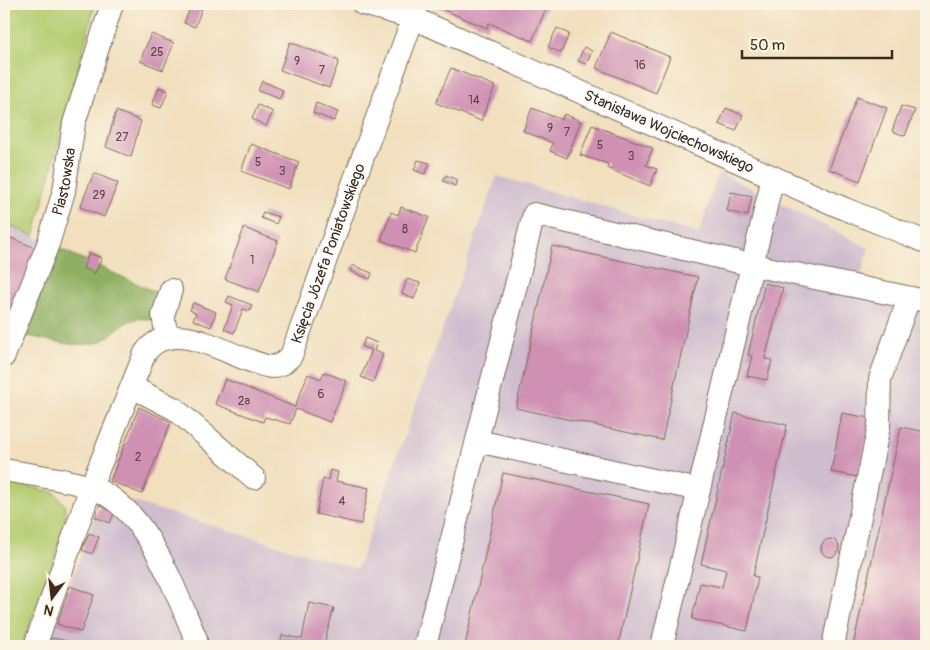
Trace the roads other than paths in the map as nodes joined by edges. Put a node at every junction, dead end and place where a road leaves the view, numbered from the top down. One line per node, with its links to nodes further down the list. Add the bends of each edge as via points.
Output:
1 (112, 4): 10 (street, Piastowska, via 74,123 64,191 48,244)
2 (363, 4): 3 (street)
3 (416, 11): 4 (street, Stanisława Wojciechowskiego); 9 (street, Księcia Józefa Poniatowskiego, via 291,356 277,366 266,366 184,336)
4 (774, 176): 5 (street, Stanisława Wojciechowskiego, via 845,210); 6 (street)
5 (926, 242)
6 (752, 264): 8 (street); 12 (street, via 534,214); 16 (street)
7 (171, 290): 9 (street, via 163,315)
8 (918, 299): 21 (street, via 880,379 879,426)
9 (167, 337): 11 (street, via 152,344 145,353)
10 (4, 356)
11 (132, 386): 14 (street, via 175,408); 15 (street)
12 (477, 441): 16 (street); 19 (street)
13 (4, 470): 15 (street)
14 (254, 478)
15 (91, 487): 17 (street); 18 (street, via 124,507 155,546 196,639)
16 (699, 490): 20 (street)
17 (36, 646)
18 (195, 646)
19 (425, 646)
20 (662, 646)
21 (833, 646)

